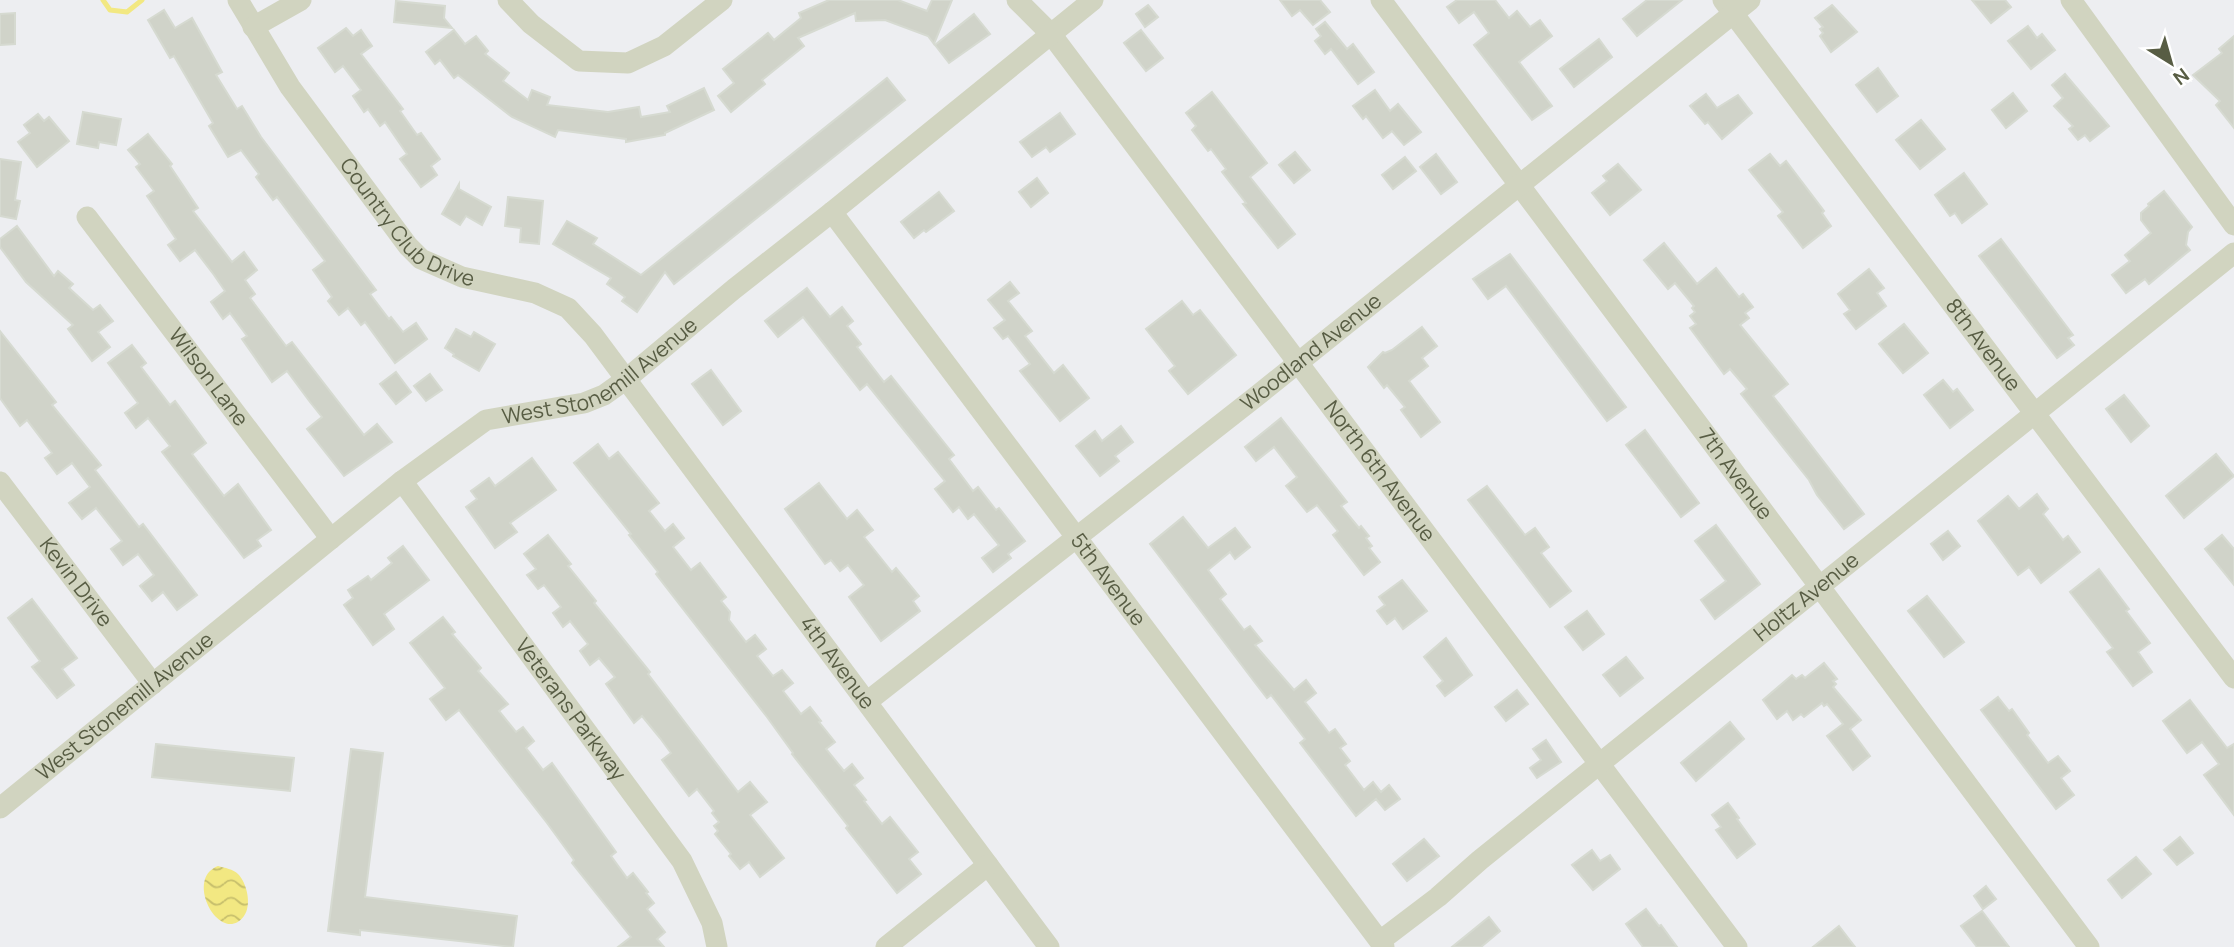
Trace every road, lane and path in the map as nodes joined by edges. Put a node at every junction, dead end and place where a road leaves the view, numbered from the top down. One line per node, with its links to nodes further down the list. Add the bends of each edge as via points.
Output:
1 (238, 0): 11 (street, Country Club Drive)
2 (301, 0): 11 (street)
3 (508, 0): 4 (street, via 579,61 628,63 664,46)
4 (722, 0)
5 (1017, 0): 12 (street, North 6th Avenue)
6 (1093, 0): 12 (street, West Stonemill Avenue)
7 (1381, 0): 13 (street, 7th Avenue)
8 (1750, 0): 10 (street, Woodland Avenue)
9 (2071, 0): 16 (street)
10 (1728, 7): 13 (street, Woodland Avenue); 20 (street, 8th Avenue)
11 (253, 26): 19 (street, Country Club Drive, via 290,87 421,259 462,277 535,293 568,308)
12 (1051, 34): 14 (street, West Stonemill Avenue); 18 (street, North 6th Avenue)
13 (1519, 185): 18 (street, Woodland Avenue); 25 (street, 7th Avenue)
14 (832, 212): 19 (street, West Stonemill Avenue); 23 (street, 5th Avenue)
15 (87, 217): 24 (street, Wilson Lane)
16 (2234, 226)
17 (2234, 253): 20 (street, Holtz Avenue)
18 (1298, 362): 23 (street, Woodland Avenue); 29 (street, North 6th Avenue)
19 (625, 380): 21 (street, West Stonemill Avenue, via 584,403 486,420); 28 (street, 4th Avenue)
20 (2034, 414): 25 (street, Holtz Avenue); 26 (street, 8th Avenue)
21 (402, 481): 24 (street, West Stonemill Avenue); 34 (street, Veterans Parkway, via 682,862 712,923)
22 (0, 482): 27 (street, Kevin Drive)
23 (1078, 537): 28 (street, Woodland Avenue); 33 (street, 5th Avenue)
24 (331, 539): 27 (street, West Stonemill Avenue)
25 (1819, 587): 29 (street, Holtz Avenue); 37 (street, 7th Avenue)
26 (2234, 678)
27 (153, 684): 30 (street, West Stonemill Avenue)
28 (868, 701): 31 (street, 4th Avenue)
29 (1600, 764): 33 (street, Holtz Avenue); 36 (street, North 6th Avenue)
30 (0, 808)
31 (988, 865): 32 (street); 35 (street, 4th Avenue)
32 (892, 943)
33 (1382, 944)
34 (717, 947)
35 (1049, 947)
36 (1737, 947)
37 (2089, 947)

